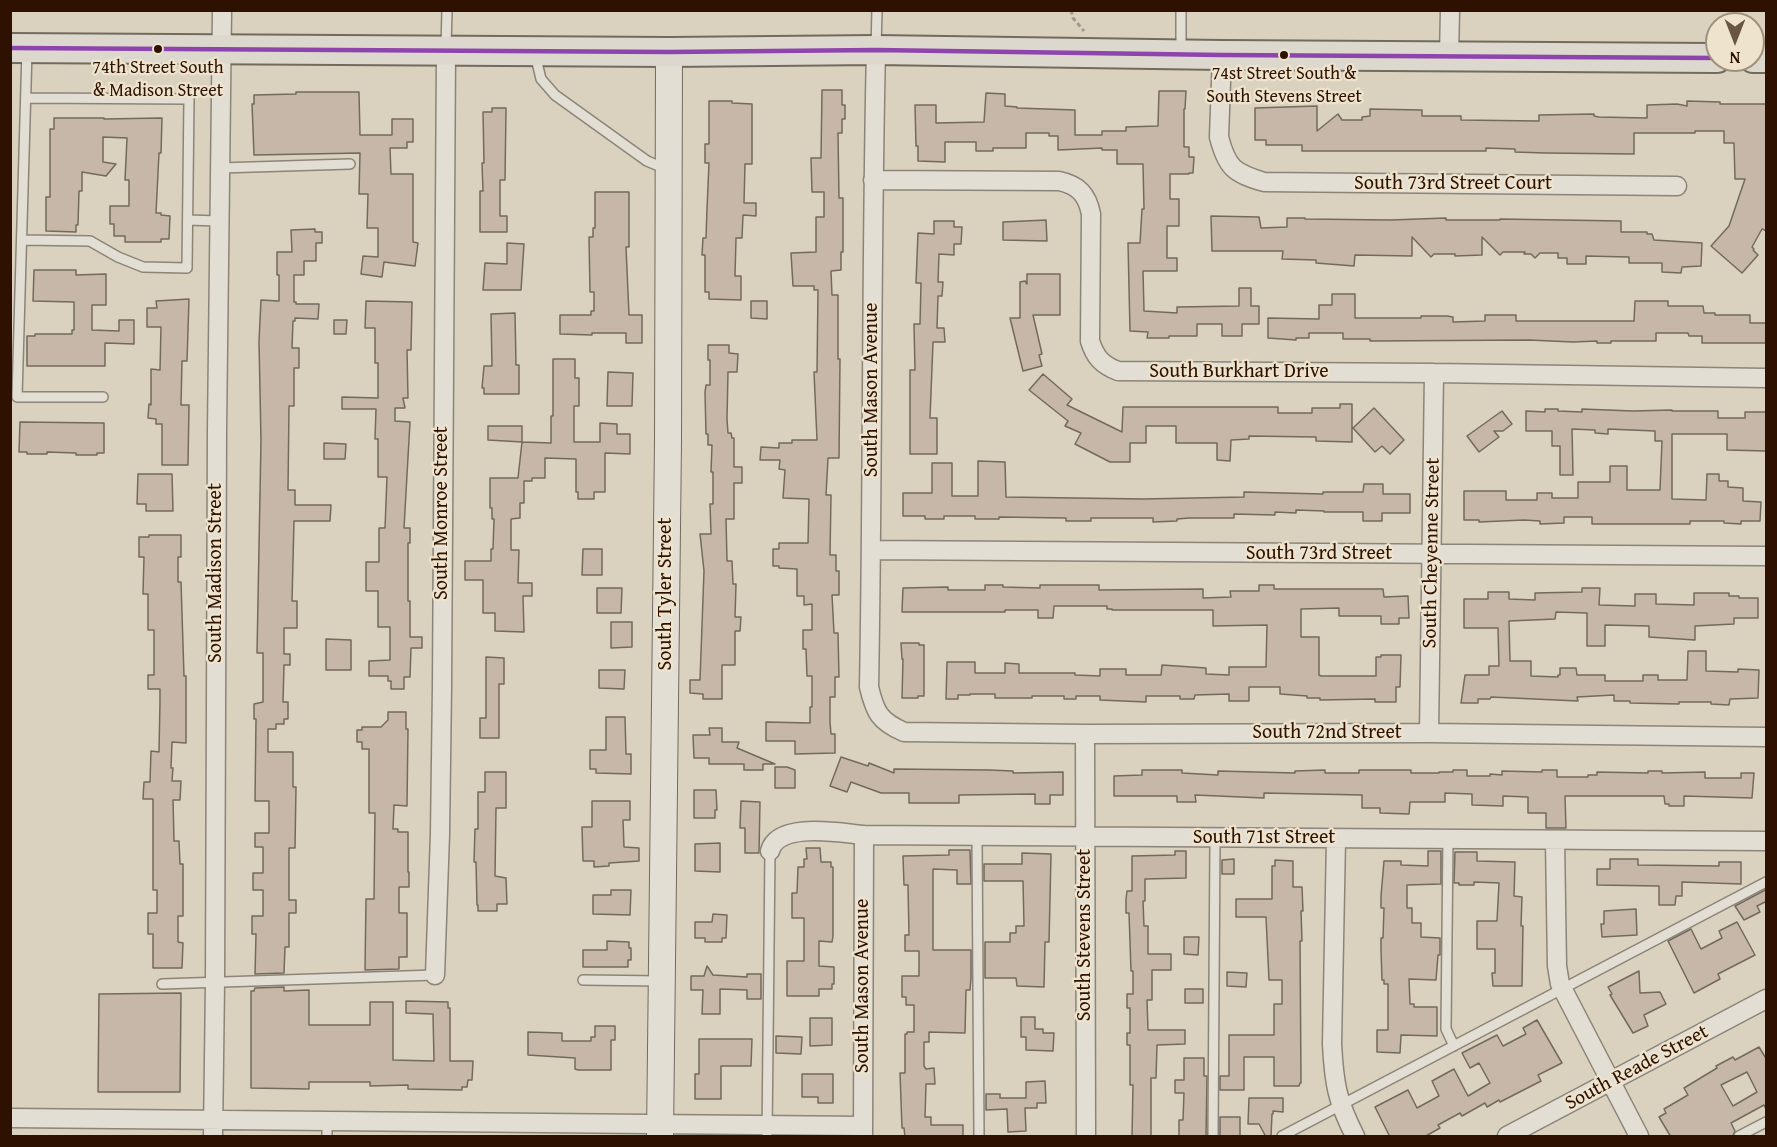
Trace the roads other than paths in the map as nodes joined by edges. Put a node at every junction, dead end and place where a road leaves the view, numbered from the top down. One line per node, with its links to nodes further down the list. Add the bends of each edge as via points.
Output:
1 (222, 10): 7 (street, South Madison Street)
2 (447, 10): 9 (lane)
3 (877, 10): 8 (lane)
4 (1181, 10): 12 (lane)
5 (1450, 10): 14 (street)
6 (19, 48): 7 (main road); 16 (lane)
7 (221, 50): 9 (main road); 18 (street, South Madison Street)
8 (876, 50): 11 (main road); 12 (main road); 20 (street, South Mason Avenue)
9 (446, 51): 10 (main road); 45 (street, South Monroe Street, via 442,687)
10 (534, 51): 11 (main road); 19 (lane, via 541,79 555,95 647,162)
11 (669, 52): 19 (street, South Tyler Street)
12 (1181, 55): 13 (main road)
13 (1222, 55): 14 (main road); 21 (street, South 73rd Street Court, via 1222,150 1233,169 1264,182)
14 (1449, 57): 15 (main road)
15 (1705, 58)
16 (26, 98): 22 (lane, via 189,99); 24 (lane)
17 (350, 164): 18 (lane)
18 (220, 168): 23 (street, South Madison Street)
19 (668, 170): 47 (street, South Tyler Street)
20 (873, 180): 25 (street, South Burkhart Drive, via 1059,181 1076,186 1091,214 1090,341 1101,362 1118,371); 28 (street, South Mason Avenue)
21 (1677, 186)
22 (188, 220): 23 (lane); 24 (lane, via 187,268 143,267 90,241)
23 (219, 221): 48 (street, South Madison Street)
24 (22, 240): 27 (lane, via 17,397)
25 (1434, 373): 26 (street, South Burkhart Drive); 29 (street, South Cheyenne Street)
26 (1767, 378)
27 (102, 397)
28 (871, 550): 29 (street, South 73rd Street); 31 (street, South Mason Avenue, via 869,687 876,710)
29 (1432, 555): 30 (street, South 73rd Street); 32 (street, South Cheyenne Street)
30 (1767, 556)
31 (888, 725): 33 (street, South 72nd Street, via 904,732)
32 (1430, 733): 33 (street, South 72nd Street); 34 (street, South 72nd Street)
33 (1084, 734): 37 (street, South Stevens Street)
34 (1767, 737)
35 (864, 835): 36 (street, South 71st Street); 43 (street, South 71st Street, via 801,831 779,839); 62 (street, South Mason Avenue)
36 (976, 836): 37 (street, South 71st Street); 63 (lane)
37 (1085, 837): 38 (street, South 71st Street); 64 (street, South Stevens Street)
38 (1215, 838): 39 (street, South 71st Street); 65 (lane)
39 (1336, 839): 40 (street, South 71st Street); 54 (street, via 1332,1044 1334,1080)
40 (1448, 840): 41 (street, South 71st Street); 52 (lane, via 1446,1029)
41 (1555, 841): 42 (street, South 71st Street); 50 (street, via 1557,966)
42 (1767, 841)
43 (770, 851): 61 (lane)
44 (1767, 882): 50 (lane)
45 (435, 975): 48 (lane)
46 (584, 980): 47 (lane)
47 (663, 981): 60 (street, South Tyler Street)
48 (215, 983): 49 (lane); 57 (street, South Madison Street)
49 (162, 984)
50 (1562, 989): 52 (lane); 53 (street)
51 (1767, 999): 53 (street, South Reade Street)
52 (1454, 1046): 54 (lane)
53 (1611, 1082): 68 (street, South Reade Street); 69 (street)
54 (1341, 1106): 66 (lane); 67 (street)
55 (10, 1118): 57 (street)
56 (1767, 1122): 70 (lane)
57 (213, 1128): 58 (street)
58 (327, 1129): 59 (street)
59 (440, 1130): 60 (street, via 552,1126)
60 (660, 1130): 61 (street)
61 (767, 1130): 62 (street)
62 (863, 1131)
63 (979, 1137)
64 (1086, 1137)
65 (1213, 1137)
66 (1282, 1137)
67 (1355, 1137)
68 (1507, 1137)
69 (1639, 1137)
70 (1739, 1137)

